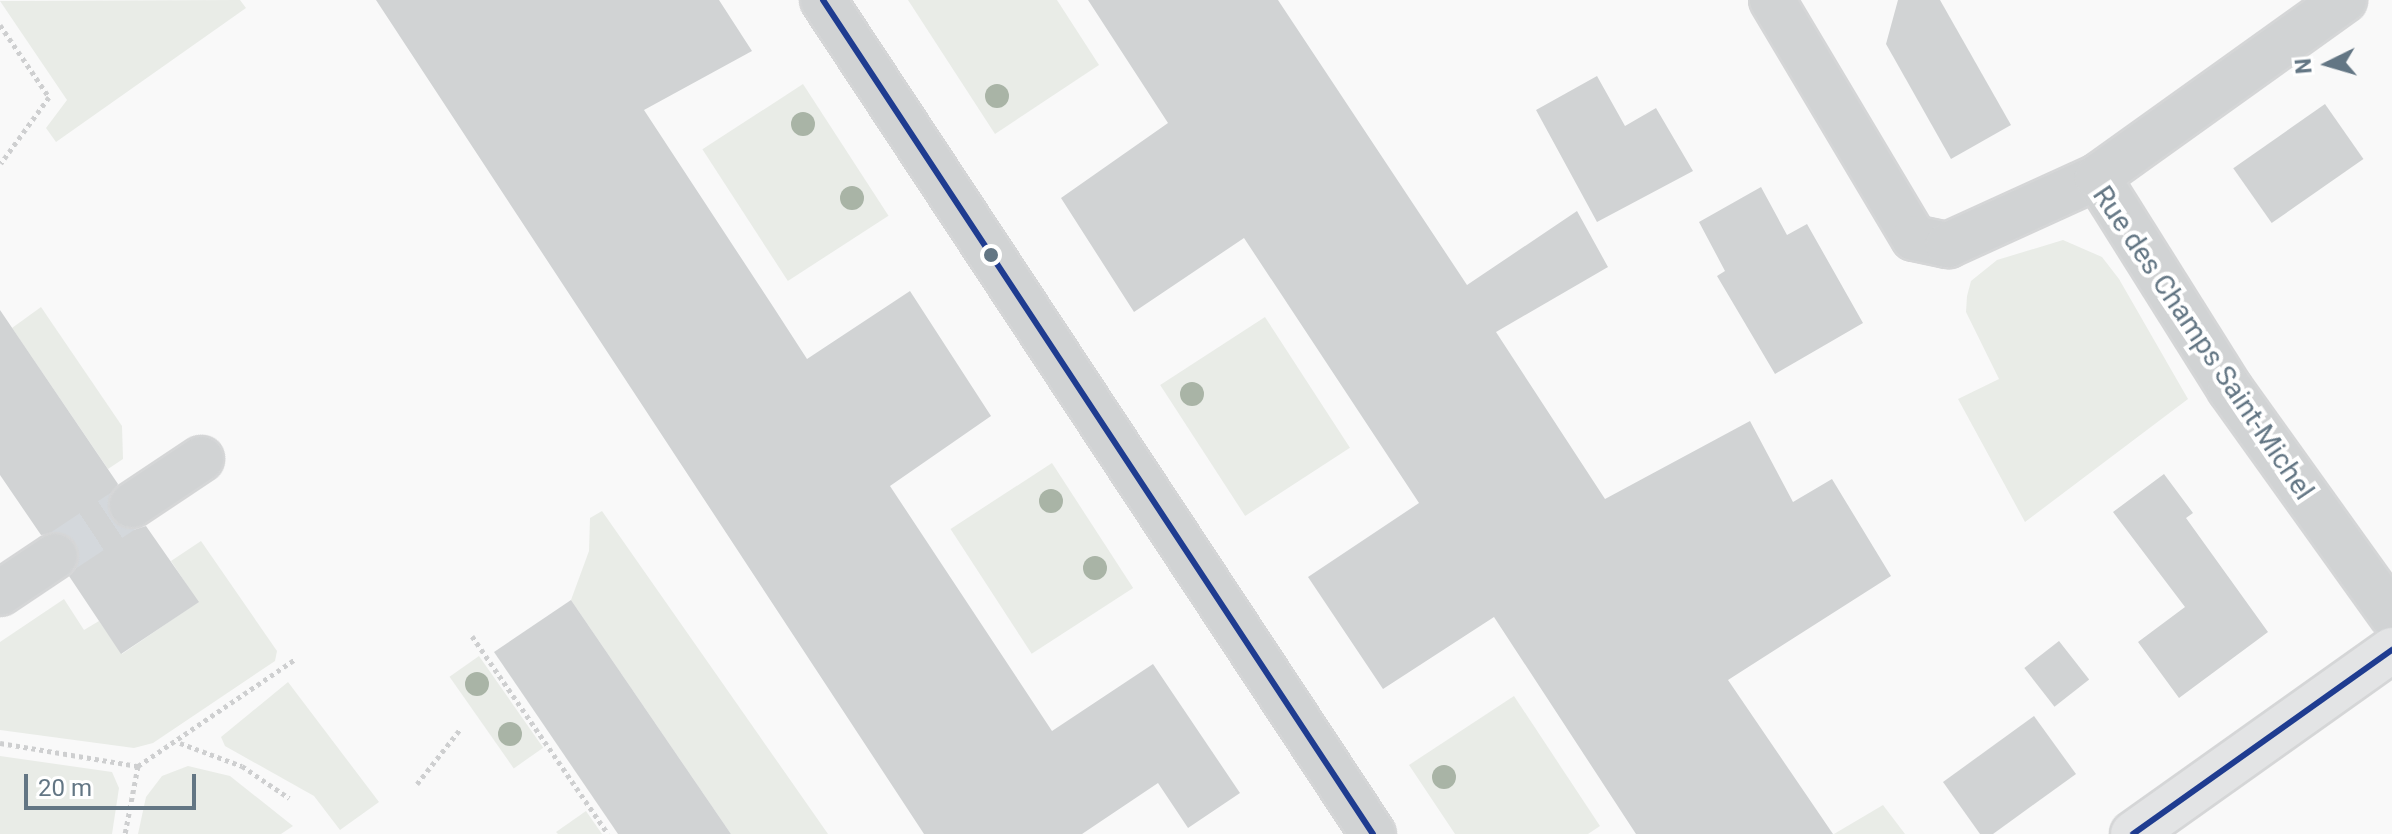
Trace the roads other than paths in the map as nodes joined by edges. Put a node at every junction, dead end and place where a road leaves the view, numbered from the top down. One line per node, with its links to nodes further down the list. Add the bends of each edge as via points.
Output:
1 (823, 0): 11 (street)
2 (1772, 0): 4 (street, Rue des Champs Saint-Michel, via 1914,238 1948,245)
3 (2344, 0): 4 (street)
4 (2097, 177): 9 (street, Rue des Champs Saint-Michel, via 2230,389)
5 (201, 459): 6 (street)
6 (132, 505)
7 (55, 556): 8 (street)
8 (0, 593)
9 (2392, 615)
10 (2392, 650): 12 (street)
11 (1373, 834)
12 (2133, 834)

